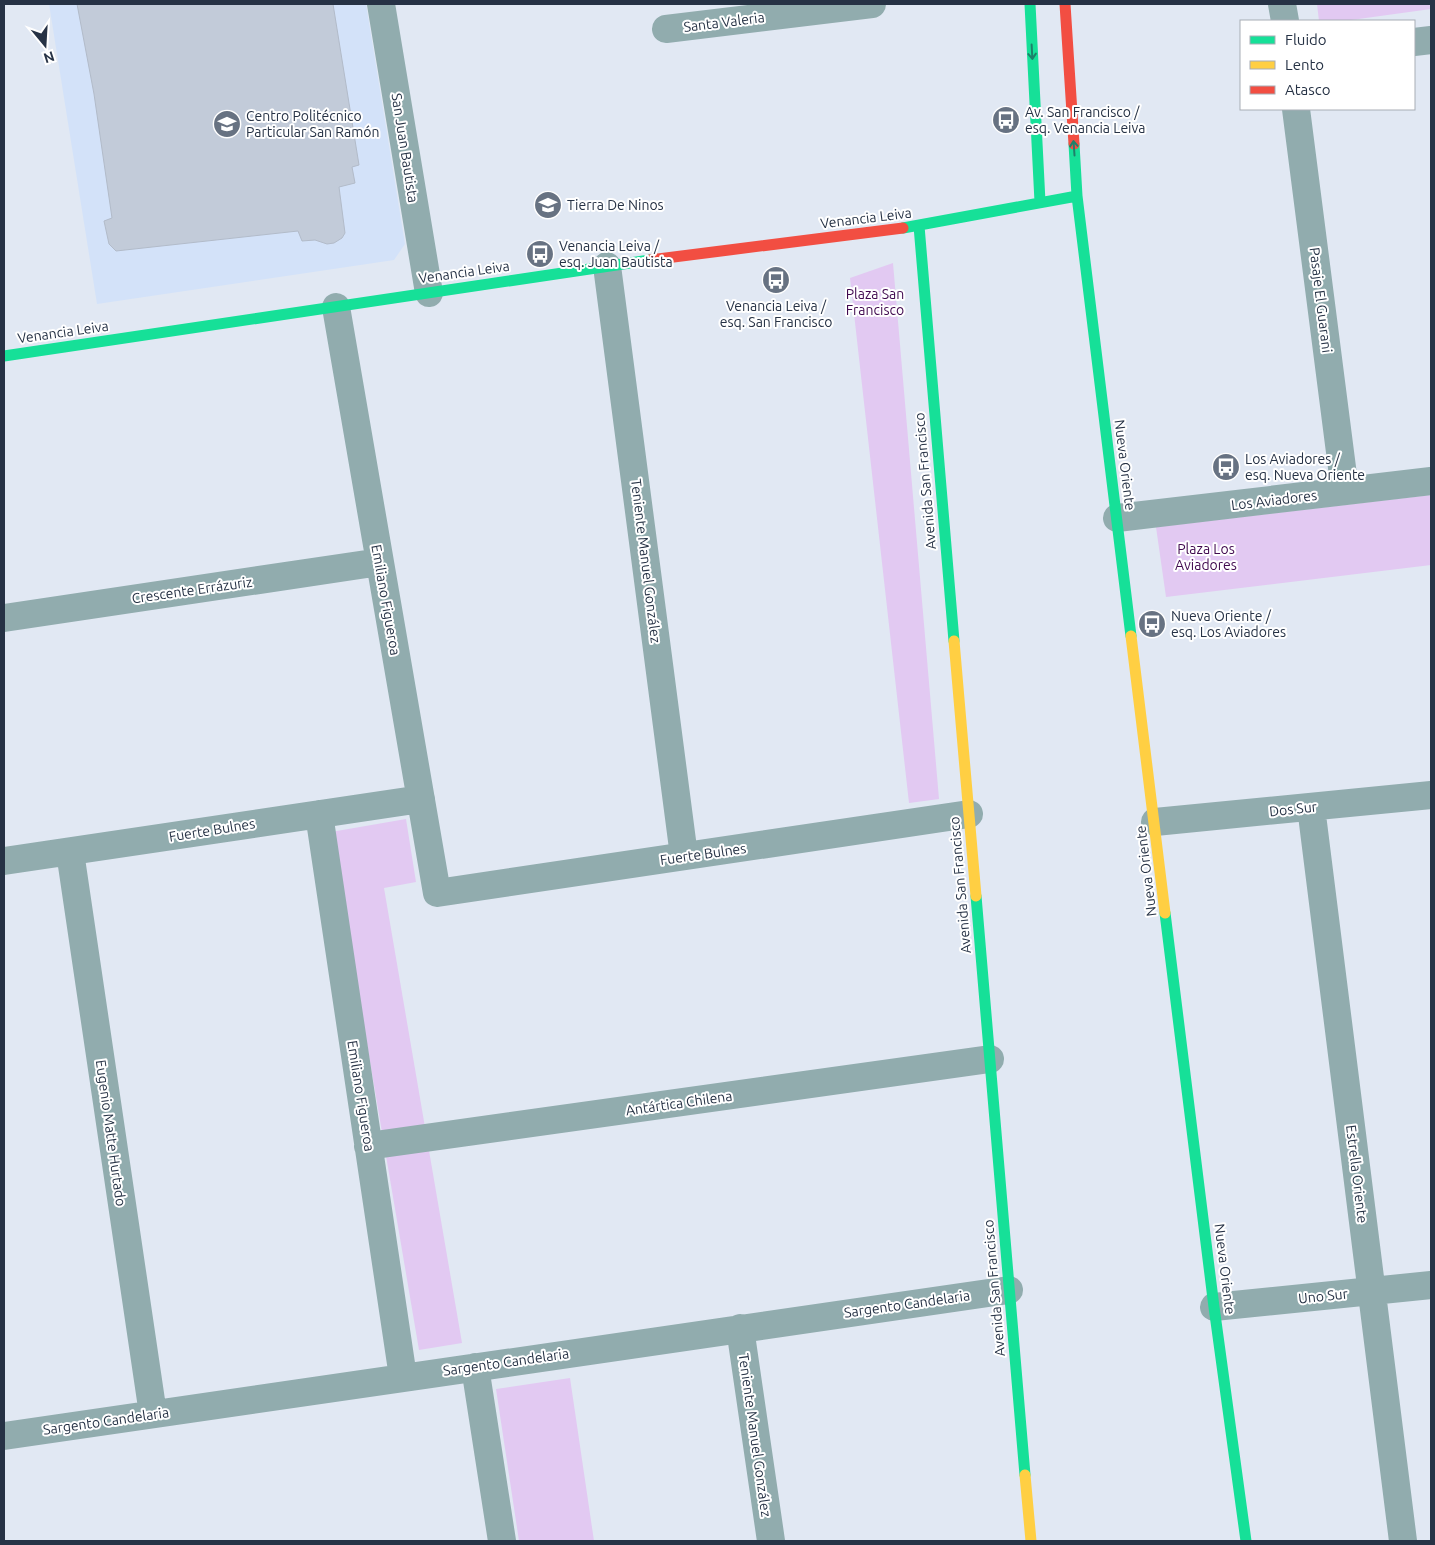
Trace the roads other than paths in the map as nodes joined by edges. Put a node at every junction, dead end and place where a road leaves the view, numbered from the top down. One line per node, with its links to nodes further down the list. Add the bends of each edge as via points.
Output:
1 (381, 4): 15 (street, San Juan Bautista)
2 (872, 4): 7 (street, Santa Valeria)
3 (1030, 4): 12 (main road, one-way to 12)
4 (1065, 4): 11 (main road, one-way to 4)
5 (1282, 4): 6 (street)
6 (1285, 20)
7 (666, 30)
8 (1431, 40): 9 (street)
9 (1415, 42)
10 (1296, 110): 19 (street, Pasaje El Guarani)
11 (1077, 196): 12 (main road, Venancia Leiva); 20 (main road, Nueva Oriente)
12 (1040, 202): 13 (main road, Venancia Leiva)
13 (919, 226): 14 (main road, Venancia Leiva); 27 (main road, Avenida San Francisco)
14 (607, 266): 15 (main road, Venancia Leiva); 30 (street, Teniente Manuel González)
15 (429, 293): 16 (main road, Venancia Leiva)
16 (336, 307): 17 (main road, Venancia Leiva); 21 (street, Emiliano Figueroa)
17 (4, 356)
18 (1431, 481): 19 (street, Los Aviadores)
19 (1345, 491): 20 (street, Los Aviadores)
20 (1117, 518): 28 (main road, Nueva Oriente)
21 (380, 562): 22 (street, Crescente Errázuriz); 24 (street, Emiliano Figueroa)
22 (4, 618)
23 (1431, 795): 25 (street, Dos Sur)
24 (421, 798): 26 (street, Fuerte Bulnes); 32 (street, Emiliano Figueroa)
25 (1312, 807): 28 (street, Dos Sur); 37 (street, Estrella Oriente)
26 (319, 814): 29 (street, Fuerte Bulnes); 34 (street, Emiliano Figueroa)
27 (969, 814): 30 (street, Fuerte Bulnes); 33 (main road, Avenida San Francisco)
28 (1155, 822): 38 (main road, Nueva Oriente)
29 (70, 852): 31 (street, Fuerte Bulnes); 42 (street, Eugenio Matte Hurtado)
30 (684, 856): 32 (street, Fuerte Bulnes)
31 (4, 862)
32 (437, 893)
33 (990, 1059): 34 (street, Antártica Chilena); 36 (main road, Avenida San Francisco)
34 (368, 1146): 41 (street, Emiliano Figueroa)
35 (1431, 1285): 37 (street, Uno Sur)
36 (1009, 1290): 39 (street, Sargento Candelaria); 46 (main road, Avenida San Francisco)
37 (1371, 1291): 38 (street, Uno Sur); 48 (street, Estrella Oriente)
38 (1214, 1307): 47 (main road, Nueva Oriente)
39 (740, 1328): 40 (street, Sargento Candelaria); 45 (street, Teniente Manuel González)
40 (475, 1367): 41 (street, Sargento Candelaria); 44 (street)
41 (403, 1377): 42 (street, Sargento Candelaria)
42 (153, 1414): 43 (street, Sargento Candelaria)
43 (4, 1436)
44 (502, 1541)
45 (771, 1541)
46 (1030, 1541)
47 (1246, 1541)
48 (1402, 1541)

